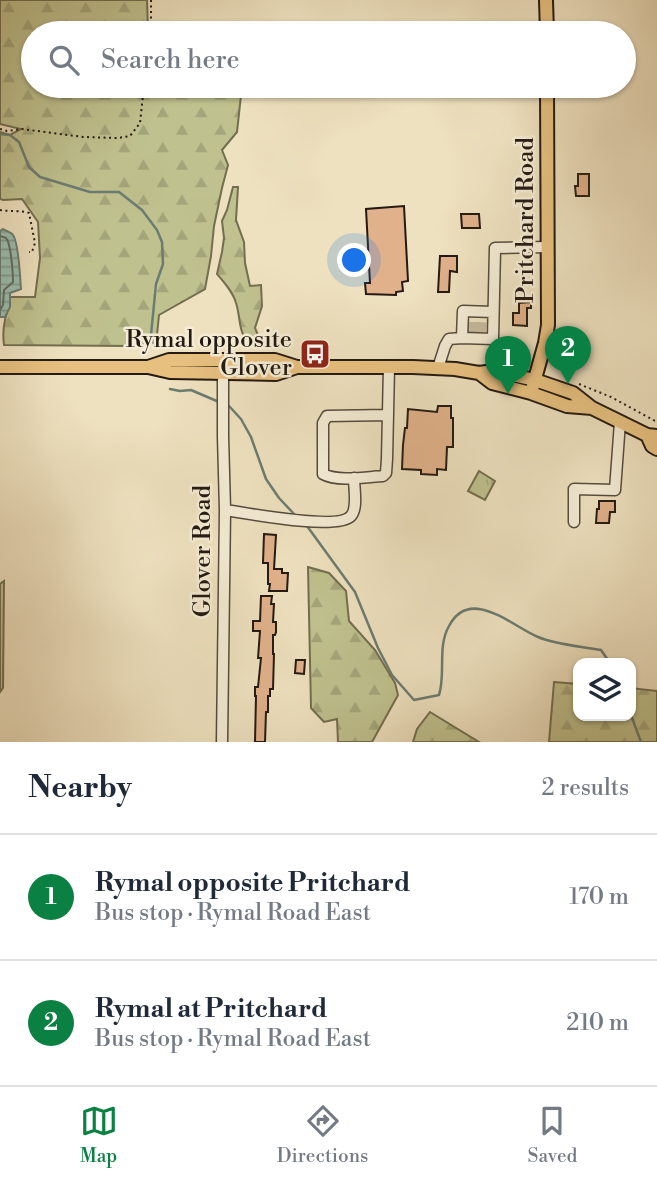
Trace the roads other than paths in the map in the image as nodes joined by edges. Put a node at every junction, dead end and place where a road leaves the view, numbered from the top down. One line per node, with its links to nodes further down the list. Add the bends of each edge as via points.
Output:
1 (546, 0): 2 (main road)
2 (547, 21)
3 (547, 98): 4 (main road, Pritchard Road)
4 (547, 247): 5 (street, via 495,248); 12 (main road, Pritchard Road, via 548,325)
5 (480, 314): 6 (street, via 463,311); 6 (street, via 493,339)
6 (474, 336): 10 (street, via 449,340)
7 (0, 367): 8 (main road, via 148,367 169,360)
8 (223, 367): 9 (main road, via 275,360 298,367); 20 (street, Glover Road)
9 (390, 367): 10 (main road); 15 (street)
10 (438, 368): 11 (main road)
11 (479, 373): 12 (main road, via 494,371); 13 (main road, via 492,383)
12 (535, 380): 13 (main road, Pritchard Road); 14 (main road, via 573,393)
13 (531, 393): 14 (main road, via 567,406)
14 (592, 408): 16 (main road)
15 (388, 415): 19 (street, via 386,473); 19 (street, via 327,416 323,423 323,474)
16 (620, 422): 17 (main road); 21 (street, via 615,490 573,489)
17 (652, 435): 18 (main road, via 652,446)
18 (657, 449)
19 (354, 478): 20 (street, via 354,508 342,522)
20 (225, 510): 22 (street, Glover Road)
21 (574, 522)
22 (222, 742)

